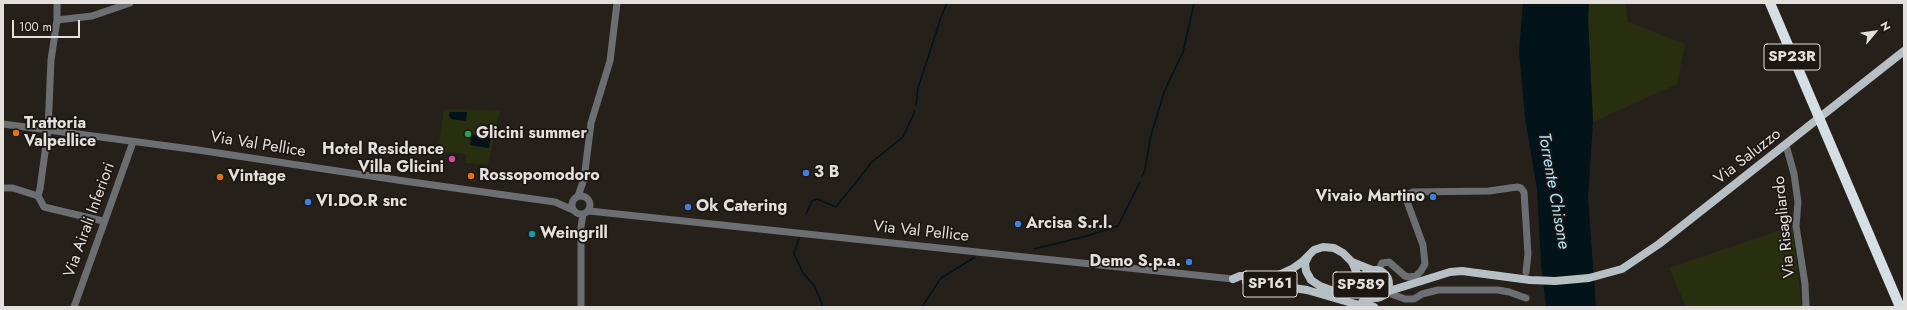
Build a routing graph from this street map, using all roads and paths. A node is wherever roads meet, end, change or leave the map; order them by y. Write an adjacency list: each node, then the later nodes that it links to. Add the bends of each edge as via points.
1 (57, 3): 6 (street)
2 (130, 3): 6 (street, via 92,16)
3 (617, 3): 13 (street, via 610,61 591,124)
4 (1770, 3): 8 (highway, SP23R)
5 (1775, 3): 8 (highway, SP23R)
6 (57, 20): 10 (street, via 52,48)
7 (1904, 51): 12 (main road, Via Saluzzo)
8 (1817, 109): 20 (highway, SP23R)
9 (3, 124): 10 (street, Via Val Pellice / SP161)
10 (48, 130): 11 (street, Via Val Pellice / SP161); 15 (street)
11 (132, 142): 17 (street, Via Val Pellice / SP161); 21 (street, Via Airali Inferiori)
12 (1786, 145): 30 (main road, Via Saluzzo, via 1638,260 1622,269 1576,280 1530,280 1462,271); 39 (street, Via Risagliardo, via 1798,202 1796,226)
13 (584, 179): 16 (street); 18 (street)
14 (3, 188): 15 (street, via 14,188)
15 (38, 196): 21 (street, via 44,207)
16 (576, 197): 17 (street, SP161); 18 (street, SP161); 19 (street, via 572,204)
17 (556, 202): 19 (street, SP161)
18 (588, 206): 19 (street, SP161); 22 (street); 28 (street, Via Val Pellice / SP161, via 605,212)
19 (574, 211): 22 (street)
20 (1863, 215): 36 (highway, SP23R); 40 (highway, SP23R)
21 (103, 221): 37 (street, Via Airali Inferiori)
22 (581, 227): 38 (street)
23 (1309, 254): 24 (main road, SP589, via 1322,247 1334,248); 28 (main road, via 1292,270); 34 (main road, SP589, via 1305,263 1310,280)
24 (1352, 262): 25 (main road, SP589); 29 (main road, SP589)
25 (1375, 270): 26 (street, via 1382,263 1389,262 1409,277 1416,276 1425,264 1423,245 1405,196 1413,192 1489,191 1517,187 1524,192 1525,200 1528,254); 27 (main road, SP589); 29 (main road, SP589, via 1365,274)
26 (1526, 272)
27 (1387, 278): 30 (main road); 32 (main road, SP589)
28 (1233, 279): 34 (main road, SP161, via 1307,290)
29 (1361, 282): 31 (main road, SP589)
30 (1405, 285): 32 (main road, Via Saluzzo)
31 (1362, 291): 35 (main road, SP589); 35 (main road, SP589, via 1370,297)
32 (1386, 292): 33 (street, via 1405,299 1414,299 1438,290 1498,290); 35 (main road, SP589)
33 (1526, 298)
34 (1352, 303): 35 (main road, SP161)
35 (1368, 305)
36 (1904, 305)
37 (74, 307)
38 (581, 307)
39 (1806, 307)
40 (1900, 307)

